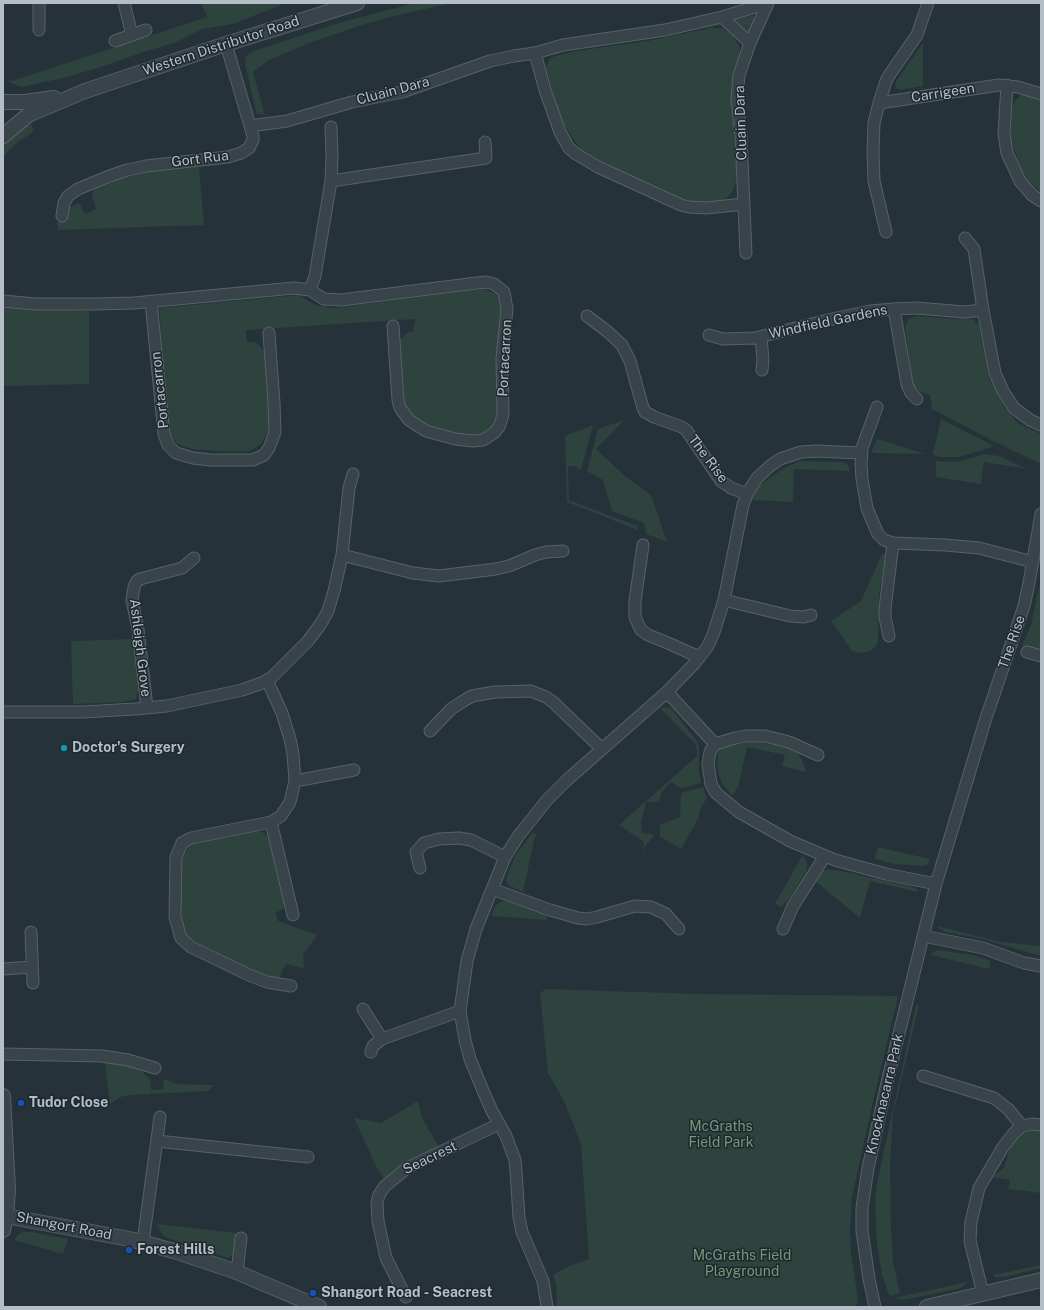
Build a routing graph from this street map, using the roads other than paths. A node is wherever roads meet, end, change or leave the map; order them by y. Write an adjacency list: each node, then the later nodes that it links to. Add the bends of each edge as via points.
1 (39, 3): 6 (street)
2 (124, 3): 8 (street)
3 (357, 3): 11 (street, Western Distributor Road)
4 (928, 3): 17 (street, via 917,35 890,74)
5 (722, 17): 10 (street); 10 (street, Cluain Dara, via 768,3); 12 (street, Cluain Dara, via 665,30 563,45)
6 (38, 30)
7 (146, 30): 8 (street)
8 (132, 35): 9 (street)
9 (115, 41)
10 (750, 43): 24 (street, Cluain Dara, via 739,75 737,99)
11 (226, 44): 14 (street, Western Distributor Road); 18 (street, Gort Rua)
12 (535, 53): 18 (street, Cluain Dara, via 490,62 402,92 352,102 288,121); 24 (street, via 560,132 569,148 576,154 598,167 681,205 706,208)
13 (1008, 86): 15 (street, Carrigeen); 17 (street, Carrigeen, via 991,85); 23 (street, via 1004,134 1007,153 1020,181)
14 (84, 91): 16 (street, Western Distributor Road, via 42,101); 20 (street, Western Distributor Road, via 28,115)
15 (1041, 94)
16 (3, 102)
17 (879, 103): 26 (street, via 873,137 874,181)
18 (250, 126): 25 (street, Gort Rua, via 252,144 241,153 214,160 146,166 106,177 68,196)
19 (330, 127): 22 (street)
20 (3, 136)
21 (486, 142): 22 (street, via 486,158)
22 (331, 181): 29 (street, via 315,276)
23 (1041, 201)
24 (744, 204): 28 (street, Cluain Dara)
25 (62, 216)
26 (886, 232)
27 (965, 238): 33 (street, via 974,248)
28 (746, 253)
29 (310, 290): 31 (street, Portacarron, via 294,288); 35 (street, Portacarron, via 324,299 341,300 477,282 494,284 501,289 508,309 502,358 503,409 499,427 494,433 482,440 455,439 426,431 409,420 400,408)
30 (3, 301): 31 (street, Portacarron, via 83,304)
31 (151, 302): 36 (street, Portacarron, via 164,434 168,445 176,453 193,458 253,460 264,455 269,448 275,432)
32 (894, 308): 33 (street, Windfield Gardens, via 964,312); 38 (street, Windfield Gardens); 40 (street, Windfield Gardens, via 907,384 911,394)
33 (983, 310): 42 (street, via 995,372 1003,391 1014,408)
34 (587, 316): 45 (street, The Rise, via 622,345 630,361 646,412 682,427 721,481)
35 (393, 326)
36 (269, 333)
37 (709, 334): 38 (street, Windfield Gardens, via 738,339)
38 (761, 336): 39 (street, Windfield Gardens, via 764,360)
39 (762, 370)
40 (917, 399)
41 (877, 407): 43 (street)
42 (1041, 425)
43 (861, 453): 45 (street, via 816,451 788,456 761,473); 47 (street, via 862,479 870,514 878,534 884,540)
44 (353, 474): 50 (street, Ashleigh Grove, via 349,488)
45 (747, 494): 53 (street)
46 (1041, 514): 52 (street, The Rise)
47 (893, 543): 52 (street, via 966,546); 55 (street, via 886,609)
48 (643, 545): 58 (street, via 635,601 635,617 639,626 644,633)
49 (563, 551): 50 (street, via 535,554 496,570 439,576 413,573)
50 (342, 555): 59 (street, Ashleigh Grove, via 332,600 320,625 302,648)
51 (194, 558): 61 (street, Ashleigh Grove, via 182,568 140,579 134,587 132,600)
52 (1033, 562): 63 (street, The Rise, via 1019,623)
53 (724, 600): 54 (street, via 790,616); 58 (street, via 708,646)
54 (811, 615)
55 (889, 636)
56 (1027, 652): 57 (street)
57 (1041, 656)
58 (699, 658): 60 (street)
59 (267, 680): 61 (street, Ashleigh Grove, via 218,696); 69 (street, via 280,707 290,739)
60 (667, 692): 65 (street); 66 (street)
61 (147, 708): 62 (street, Ashleigh Grove, via 83,712)
62 (3, 712)
63 (984, 720): 74 (street, Knocknacarra Park)
64 (430, 731): 66 (street, via 451,710 472,696 495,692 531,692 554,702)
65 (715, 744): 67 (street, via 744,736 765,736 789,742); 71 (street, via 710,752 708,764 711,784 716,794 754,822)
66 (602, 749): 72 (street, via 547,800)
67 (818, 756)
68 (354, 770): 69 (street)
69 (295, 781): 70 (street, via 288,807 281,816)
70 (271, 822): 76 (street); 85 (street, via 191,838 182,843 176,857 176,917 180,938 191,947 266,982)
71 (825, 856): 74 (street, via 886,874); 78 (street, via 793,906)
72 (505, 857): 73 (street, via 470,840 439,839 424,843 416,852); 75 (street)
73 (420, 868)
74 (936, 884): 80 (street, Knocknacarra Park)
75 (492, 889): 77 (street, via 578,918 597,917 635,906 651,907 666,914); 87 (street, via 467,961)
76 (293, 915)
77 (679, 929)
78 (783, 929)
79 (31, 932): 82 (street)
80 (923, 936): 81 (street, via 983,948 1024,963); 110 (street, Knocknacarra Park, via 872,1145 864,1190 863,1243)
81 (1041, 966)
82 (32, 967): 83 (street); 84 (street)
83 (3, 969)
84 (33, 983)
85 (291, 986)
86 (363, 1010): 88 (street)
87 (460, 1011): 88 (street); 95 (street, via 470,1059)
88 (382, 1039): 89 (street, via 373,1046)
89 (371, 1052)
90 (3, 1054): 91 (street, via 102,1056)
91 (155, 1068)
92 (923, 1076): 97 (street, via 994,1098 1008,1109)
93 (3, 1096): 100 (street, via 8,1172)
94 (160, 1117): 98 (street)
95 (499, 1124): 107 (street, Seacrest, via 407,1168 384,1187 379,1195 376,1209 385,1251); 109 (street, via 514,1160 522,1232 543,1281)
96 (1041, 1125): 97 (street)
97 (1022, 1126): 106 (street, via 1002,1147 979,1188 974,1208 970,1241)
98 (157, 1141): 99 (street); 103 (street)
99 (308, 1157)
100 (6, 1216): 101 (street); 103 (street, Shangort Road)
101 (3, 1230)
102 (241, 1238): 104 (street)
103 (143, 1242): 104 (street, Shangort Road)
104 (237, 1272): 108 (street, Shangort Road)
105 (1041, 1280): 106 (street)
106 (983, 1294): 111 (street)
107 (406, 1297)
108 (319, 1307)
109 (547, 1307)
110 (876, 1307)
111 (927, 1307)

